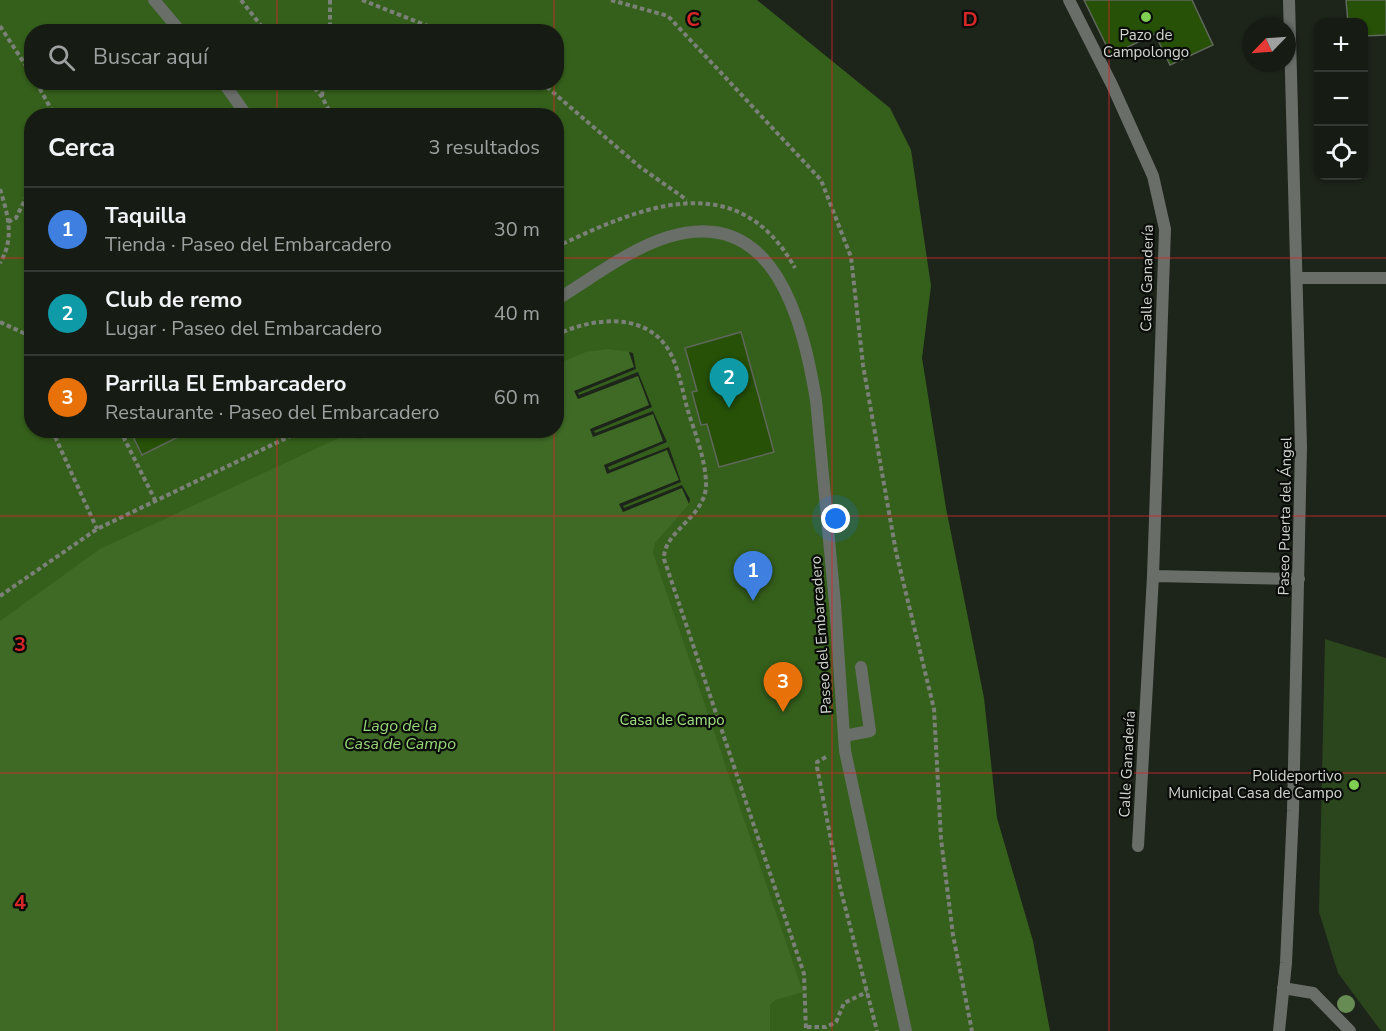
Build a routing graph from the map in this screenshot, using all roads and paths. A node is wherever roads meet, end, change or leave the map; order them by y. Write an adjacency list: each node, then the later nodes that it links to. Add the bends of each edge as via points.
1 (154, 0): 8 (street)
2 (241, 0): 9 (path)
3 (330, 0): 10 (path)
4 (363, 0): 11 (path)
5 (611, 0): 53 (path, via 668,16 821,180 851,257 864,365 896,552 934,709 942,850 953,935)
6 (1069, 0): 41 (street, Calle Ganadería, via 1153,176 1165,229)
7 (1289, 0): 30 (street, Paseo Puerta del Ángel)
8 (174, 24)
9 (260, 24)
10 (330, 24)
11 (423, 24)
12 (0, 26): 13 (path)
13 (24, 63)
14 (40, 90): 20 (path)
15 (229, 90): 21 (street)
16 (316, 90): 19 (path)
17 (323, 90): 19 (path)
18 (549, 90): 24 (path, via 640,167)
19 (322, 97): 22 (path)
20 (51, 108)
21 (241, 108)
22 (328, 108)
23 (0, 189): 26 (path)
24 (688, 201): 27 (path, via 644,209); 29 (path, via 751,218 783,248)
25 (24, 202): 26 (path, via 16,218)
26 (8, 222): 28 (path, via 9,245)
27 (564, 244)
28 (0, 263)
29 (798, 274)
30 (1297, 278): 31 (street); 42 (street, Paseo Puerta del Ángel)
31 (1386, 278)
32 (564, 295): 45 (street, Paseo del Embarcadero, via 666,237 688,232 716,232 741,241 771,265 800,326 816,400)
33 (0, 322): 35 (path)
34 (564, 331): 50 (path, via 588,322 635,324 657,336 667,347 675,367 706,482 700,507 668,543 664,560 804,974)
35 (24, 333)
36 (56, 438): 40 (path)
37 (124, 438): 39 (path)
38 (286, 438): 39 (path)
39 (155, 500): 40 (path)
40 (97, 529): 43 (path)
41 (1153, 576): 42 (street); 47 (street, Calle Ganadería)
42 (1299, 579): 48 (street, Paseo Puerta del Ángel)
43 (0, 596)
44 (861, 667): 45 (street, via 870,731)
45 (844, 736): 52 (street, Paseo del Embarcadero, via 848,771)
46 (826, 758): 49 (path, via 817,767 840,887)
47 (1138, 846)
48 (1283, 988): 54 (street, Paseo Puerta del Ángel); 55 (street, via 1312,993)
49 (867, 992): 50 (path, via 844,1003 836,1022); 51 (path)
50 (807, 1030)
51 (877, 1031)
52 (906, 1031)
53 (972, 1031)
54 (1279, 1031)
55 (1350, 1031)

